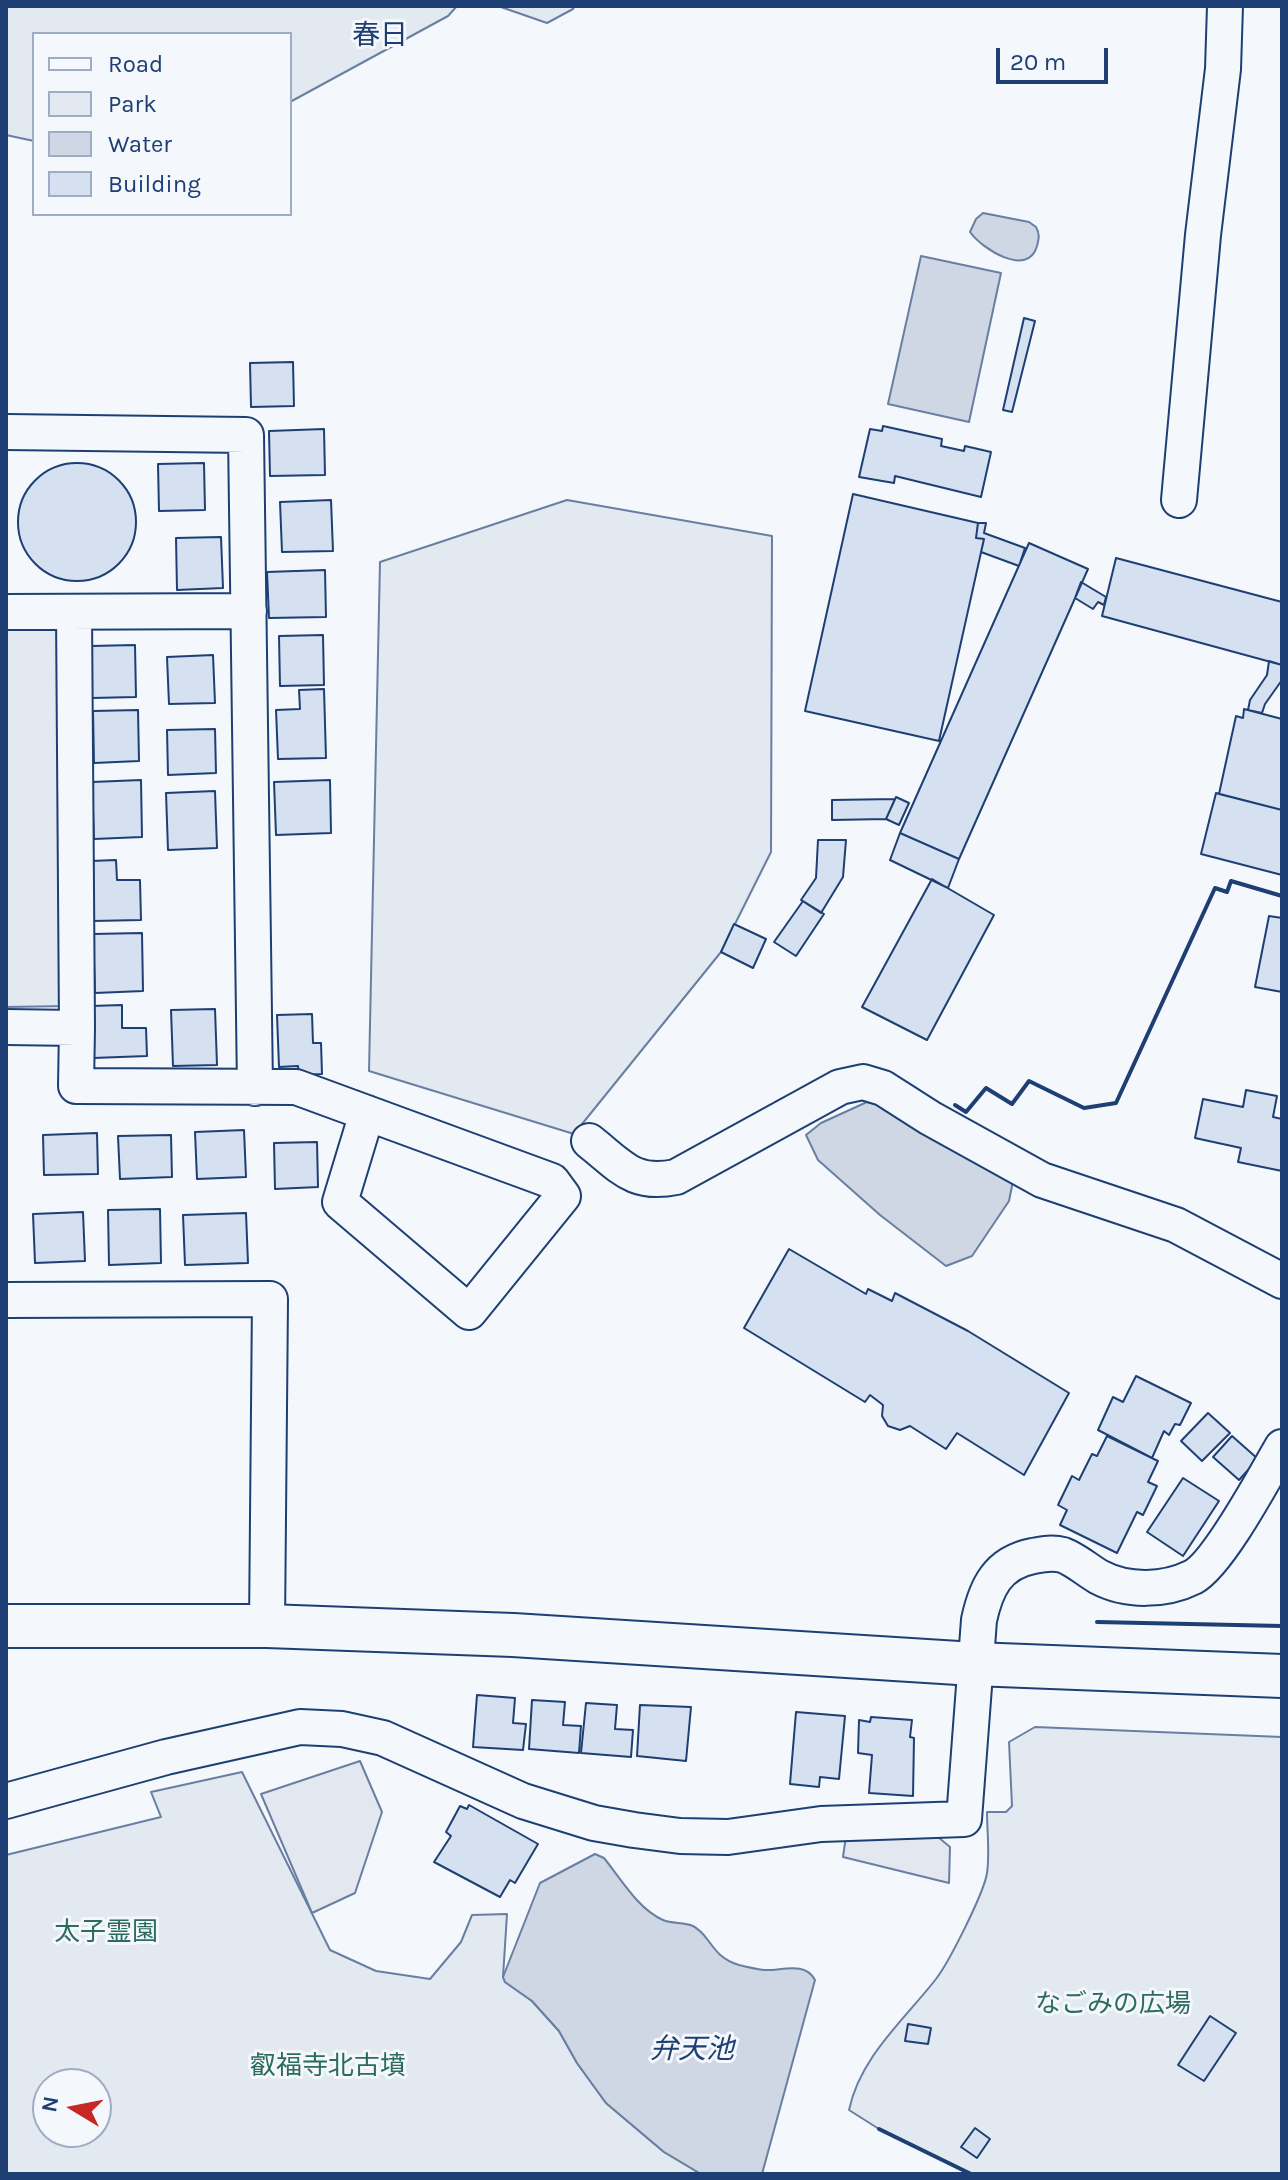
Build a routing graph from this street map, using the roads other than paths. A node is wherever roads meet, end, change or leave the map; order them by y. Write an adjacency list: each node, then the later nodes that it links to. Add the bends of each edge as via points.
1 (1225, 6): 3 (street)
2 (6, 432): 4 (street, via 246,435)
3 (1179, 500)
4 (249, 611): 6 (street); 9 (street)
5 (6, 612): 6 (street)
6 (74, 612): 8 (street)
7 (6, 1027): 8 (street)
8 (77, 1028): 9 (street, via 76,1086)
9 (255, 1088): 10 (street, via 296,1087)
10 (367, 1113): 10 (street, via 552,1181 563,1196 469,1312 340,1202)
11 (589, 1141): 12 (street, via 632,1175 654,1181 676,1177 840,1087 863,1082 883,1088 1042,1180 1176,1225)
12 (1282, 1281)
13 (6, 1300): 16 (street, via 270,1299)
14 (1282, 1447): 17 (street, via 1221,1548 1196,1576 1169,1587 1119,1585 1049,1553 1020,1558 998,1571 984,1594)
15 (6, 1626): 16 (street)
16 (267, 1626): 17 (street, via 513,1635)
17 (974, 1664): 18 (street); 19 (street, via 964,1819 821,1824 728,1837 634,1830 523,1801 383,1738 300,1727)
18 (1282, 1676)
19 (6, 1801)

